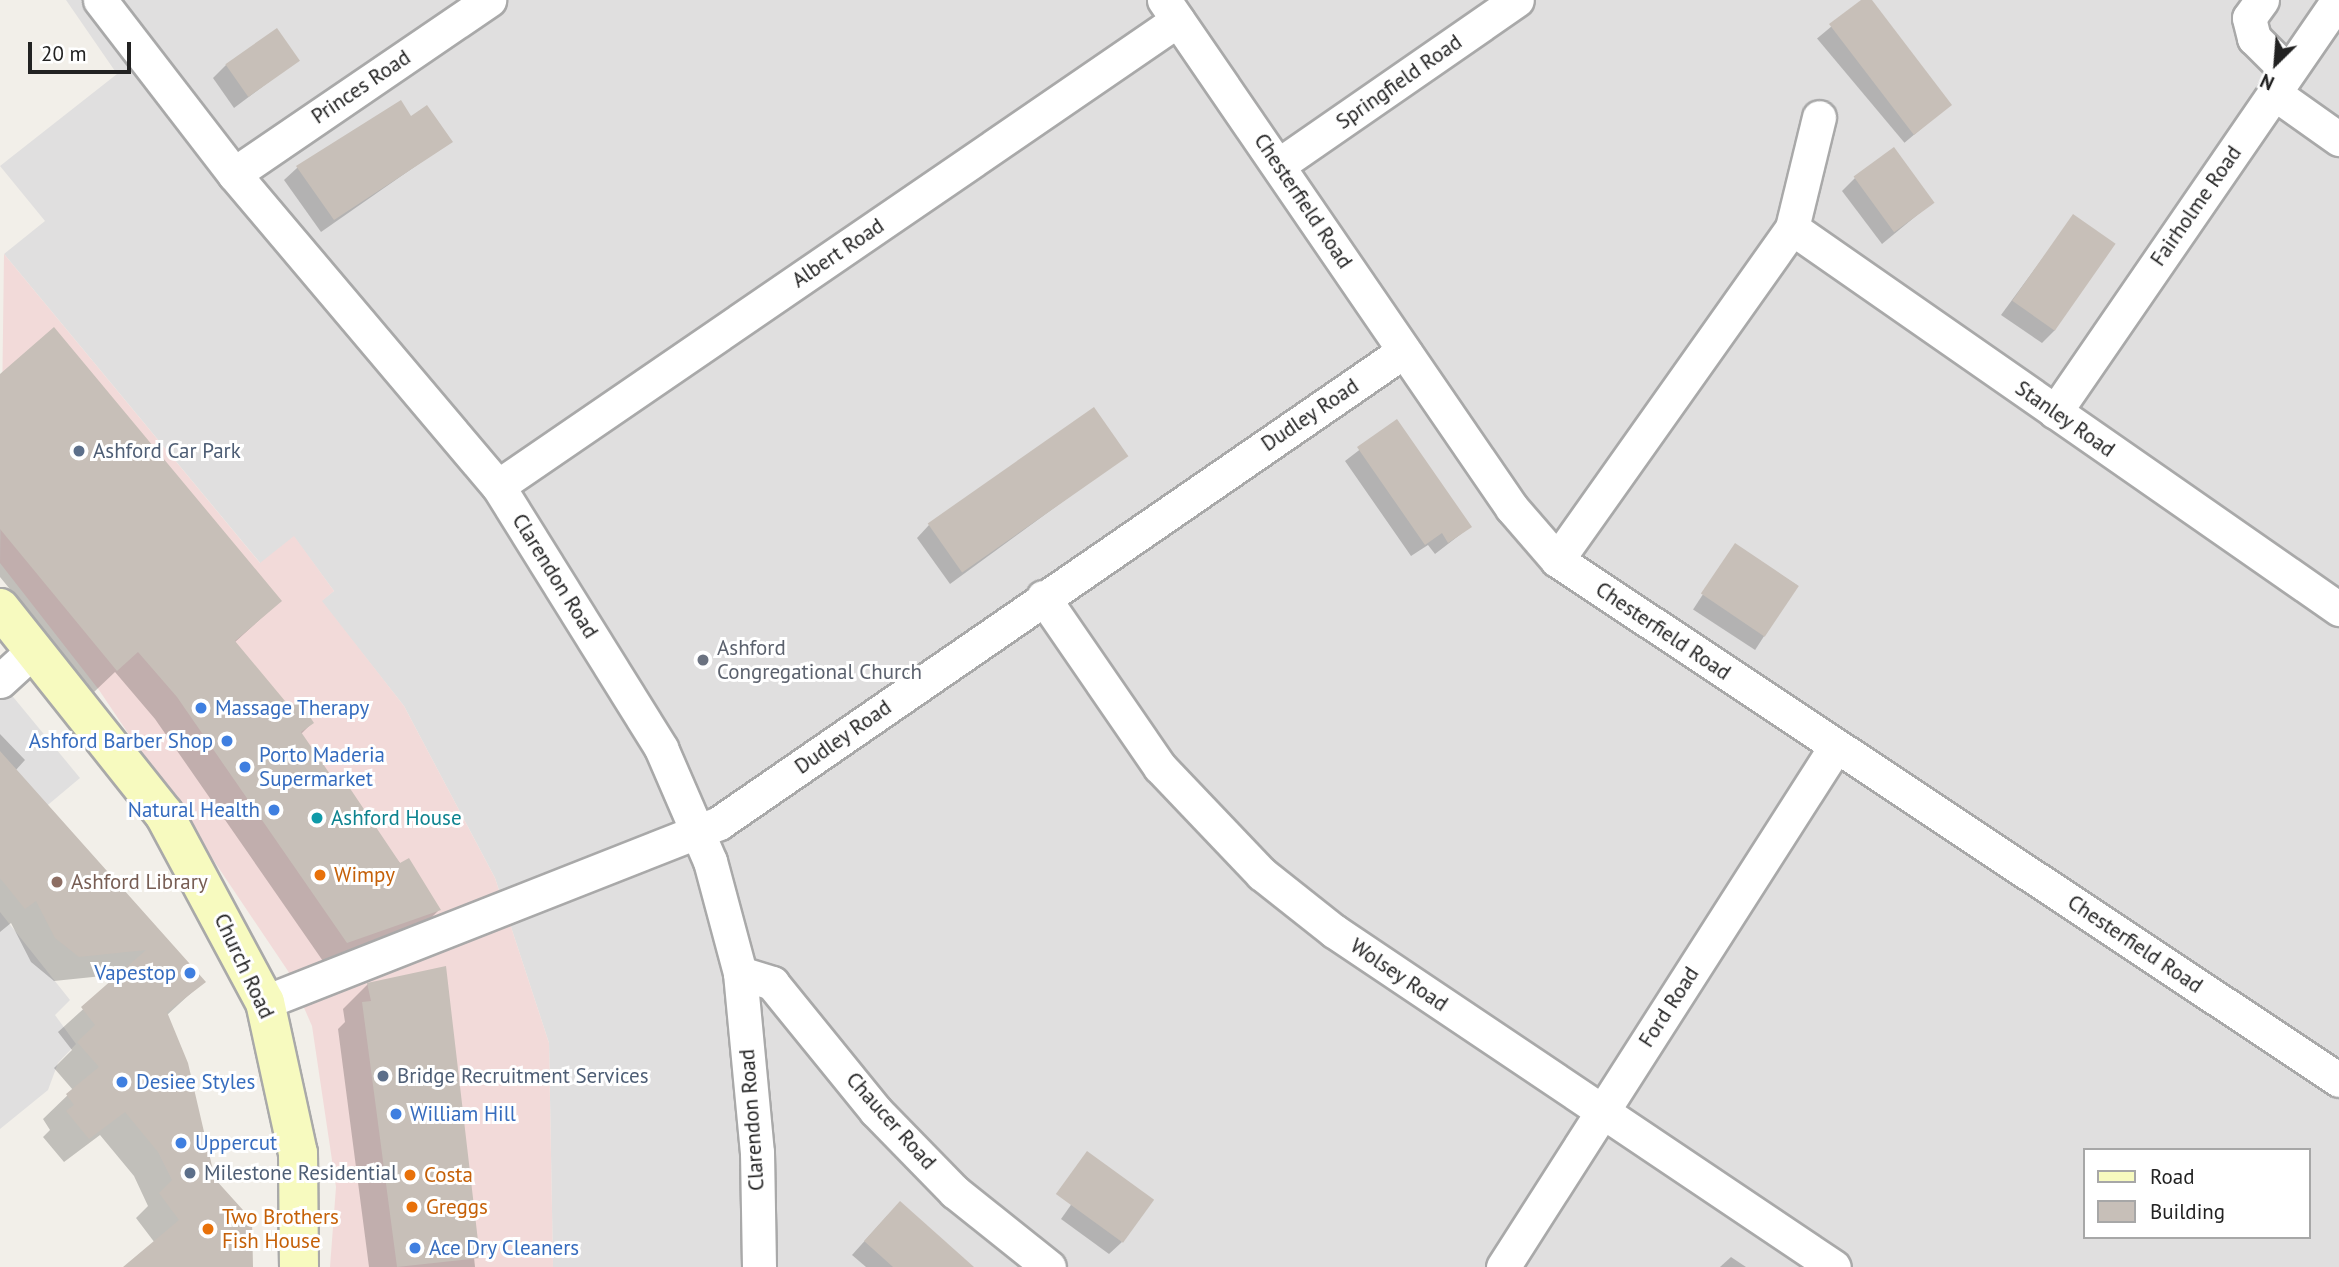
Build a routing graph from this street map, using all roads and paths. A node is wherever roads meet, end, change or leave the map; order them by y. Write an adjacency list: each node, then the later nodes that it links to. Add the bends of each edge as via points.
1 (100, 0): 11 (street, Clarendon Road)
2 (489, 0): 11 (street, Princes Road)
3 (1517, 0): 10 (street, Springfield Road)
4 (2262, 0): 7 (street, via 2249,18 2254,38)
5 (2338, 0): 7 (street, Fairholme Road)
6 (1171, 10): 10 (street, Chesterfield Road); 15 (street, Albert Road)
7 (2281, 82): 9 (street); 14 (street, Fairholme Road)
8 (1819, 117): 12 (street)
9 (2339, 139)
10 (1280, 164): 13 (street, Chesterfield Road)
11 (234, 174): 15 (street, Clarendon Road)
12 (1792, 228): 14 (street, Stanley Road); 16 (street)
13 (1404, 351): 16 (street, Chesterfield Road, via 1512,508); 17 (street, Dudley Road)
14 (2055, 412): 19 (street, Stanley Road)
15 (498, 486): 23 (street, Clarendon Road, via 661,748)
16 (1558, 560): 22 (street, Chesterfield Road)
17 (1043, 597): 23 (street, Dudley Road); 27 (street, Wolsey Road, via 1160,766 1262,874)
18 (0, 608): 20 (main road, Church Road)
19 (2339, 609)
20 (35, 649): 21 (street); 25 (main road, Church Road, via 164,814)
21 (0, 681)
22 (1836, 746): 26 (street, Chesterfield Road); 27 (street, Ford Road)
23 (698, 832): 24 (street, Clarendon Road); 25 (street, Dudley Road)
24 (740, 974): 29 (street, Clarendon Road, via 757,1152); 30 (street, Chaucer Road, via 772,983 884,1120 955,1192)
25 (265, 1002): 28 (main road, Church Road, via 298,1153)
26 (2339, 1080)
27 (1601, 1113): 31 (street, Ford Road); 32 (street, Wolsey Road)
28 (299, 1267)
29 (759, 1267)
30 (1049, 1267)
31 (1503, 1267)
32 (1834, 1267)

